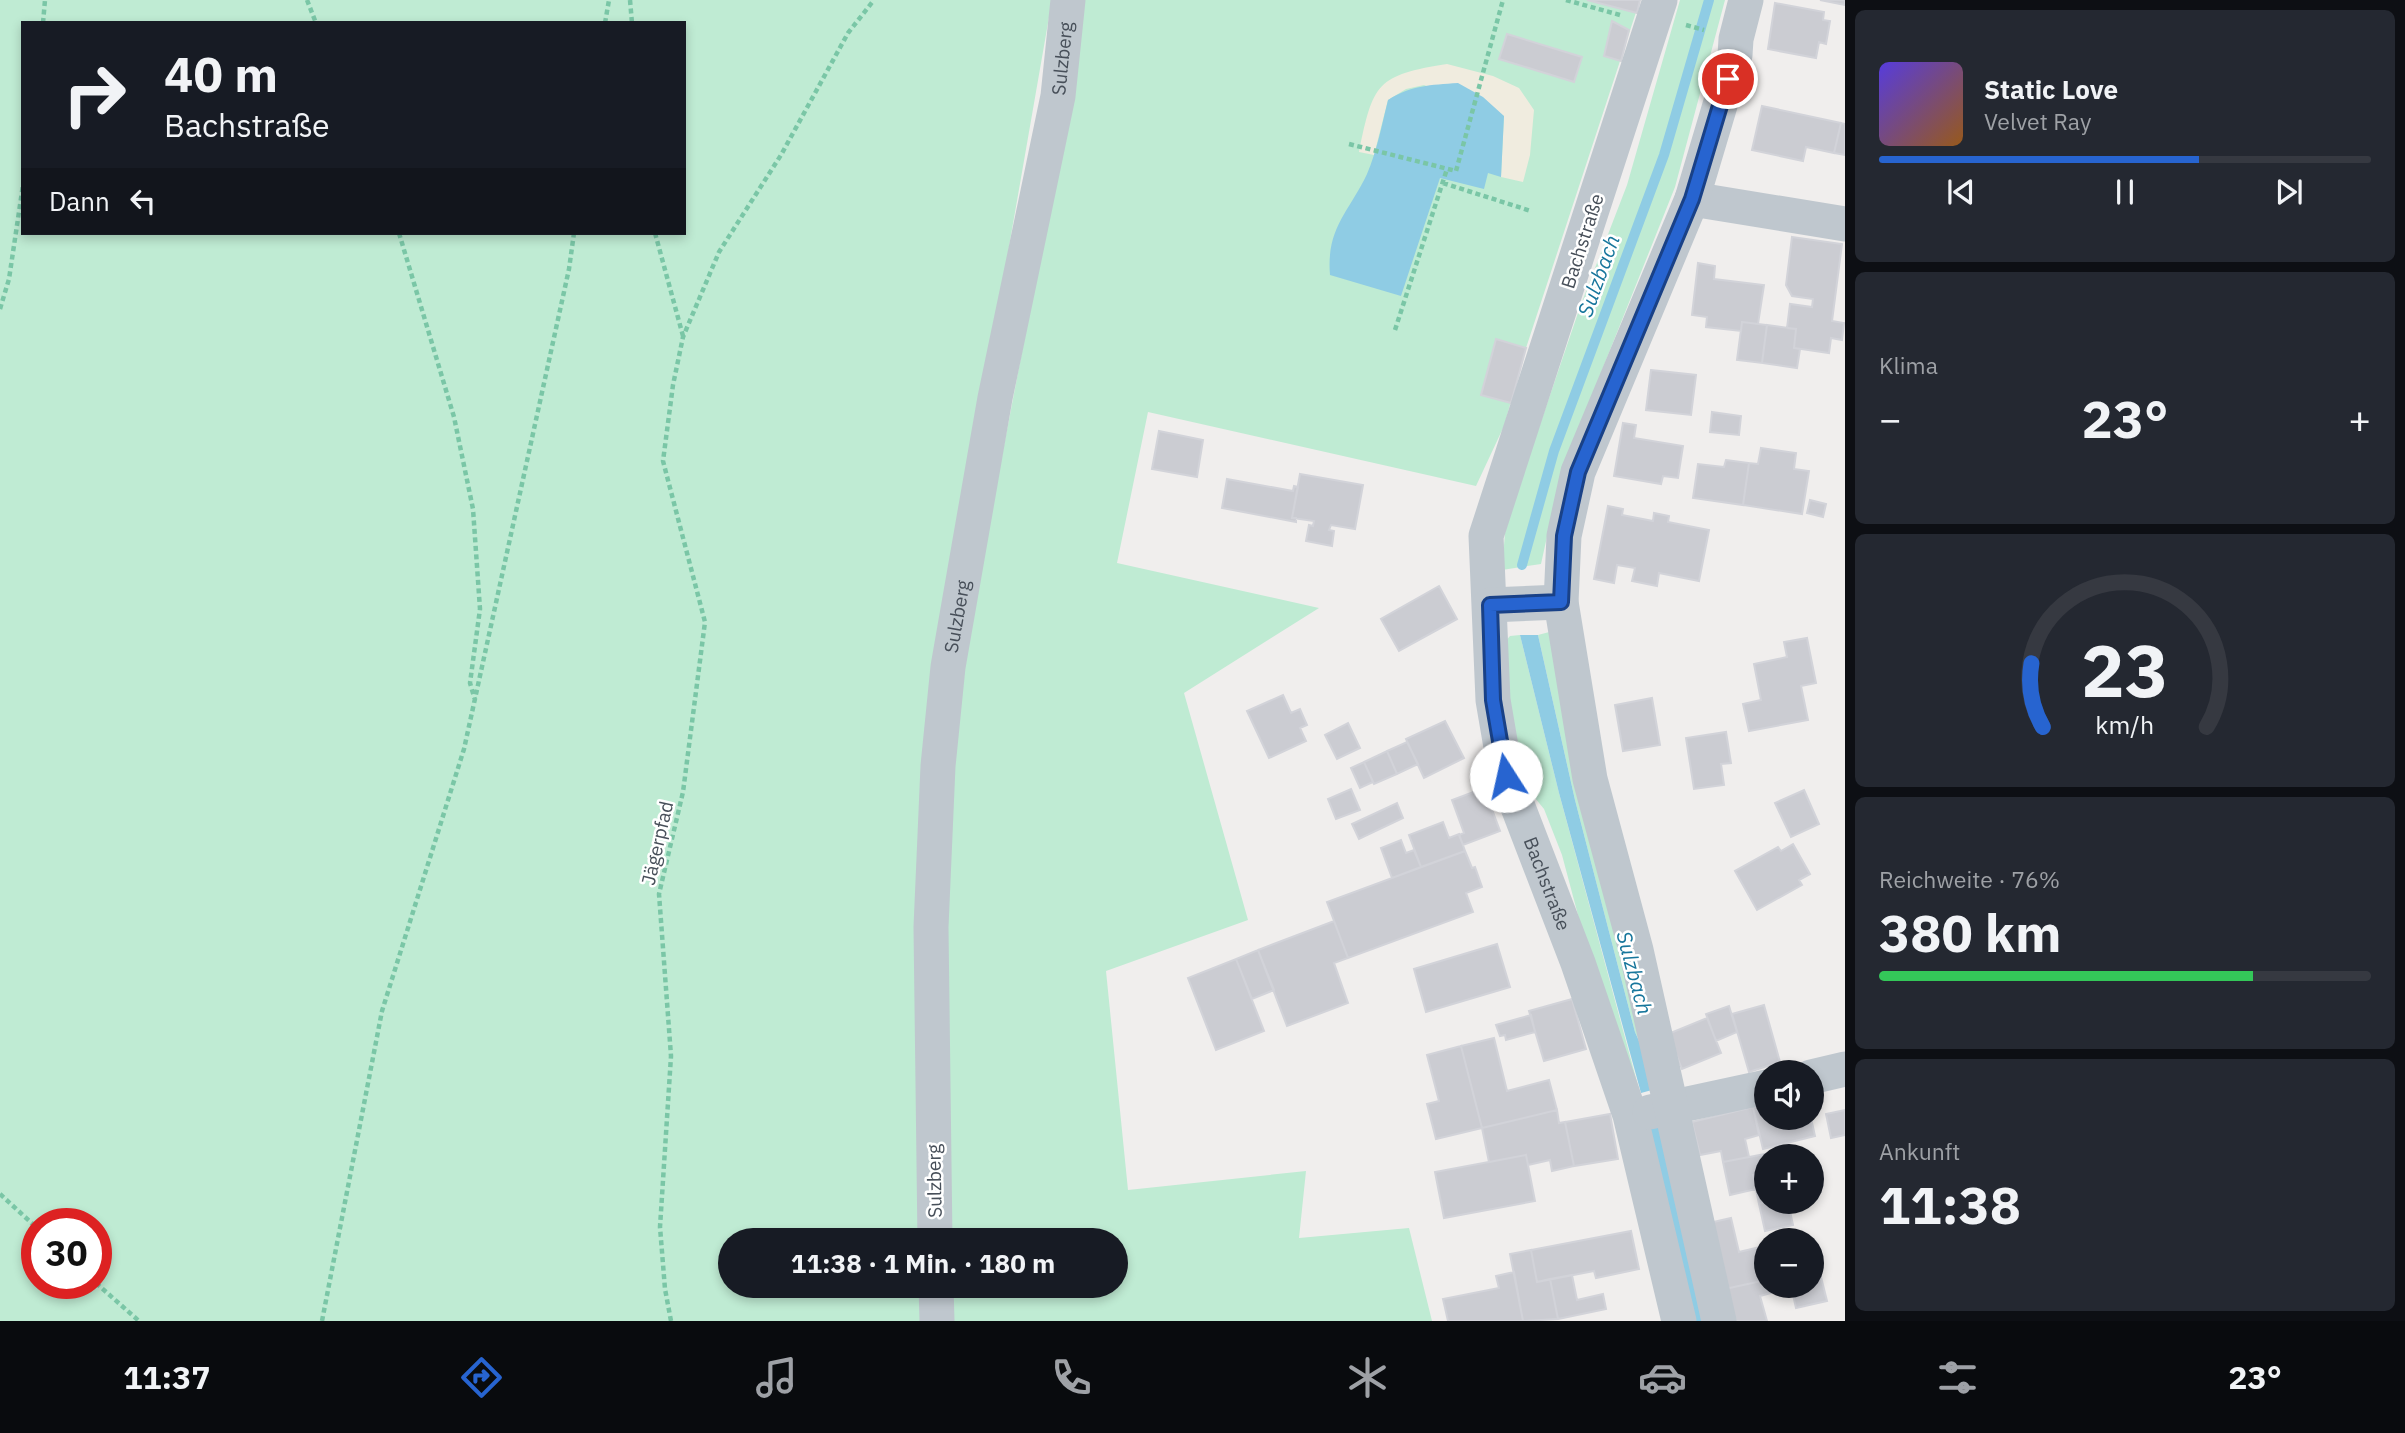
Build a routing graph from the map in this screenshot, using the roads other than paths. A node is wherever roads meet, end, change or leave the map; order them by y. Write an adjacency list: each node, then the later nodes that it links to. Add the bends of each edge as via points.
1 (1068, 0): 13 (street, Sulzberg, via 1058,96 995,398 948,667 938,766 931,927)
2 (1746, 0): 4 (street, via 1735,55)
3 (1658, 14): 7 (street, Bachstraße, via 1486,536)
4 (1692, 199): 5 (street); 6 (street, via 1578,472 1564,536)
5 (1845, 224)
6 (1561, 602): 7 (street); 11 (street, via 1590,779 1636,950)
7 (1490, 605): 12 (street, Bachstraße, via 1493,700 1506,776)
8 (1845, 1069): 9 (street)
9 (1824, 1074)
10 (1754, 1090): 11 (street)
11 (1671, 1108): 12 (street); 17 (street)
12 (1630, 1115): 16 (street, Bachstraße)
13 (935, 1228)
14 (936, 1298): 15 (street)
15 (937, 1321)
16 (1679, 1321)
17 (1719, 1321)

